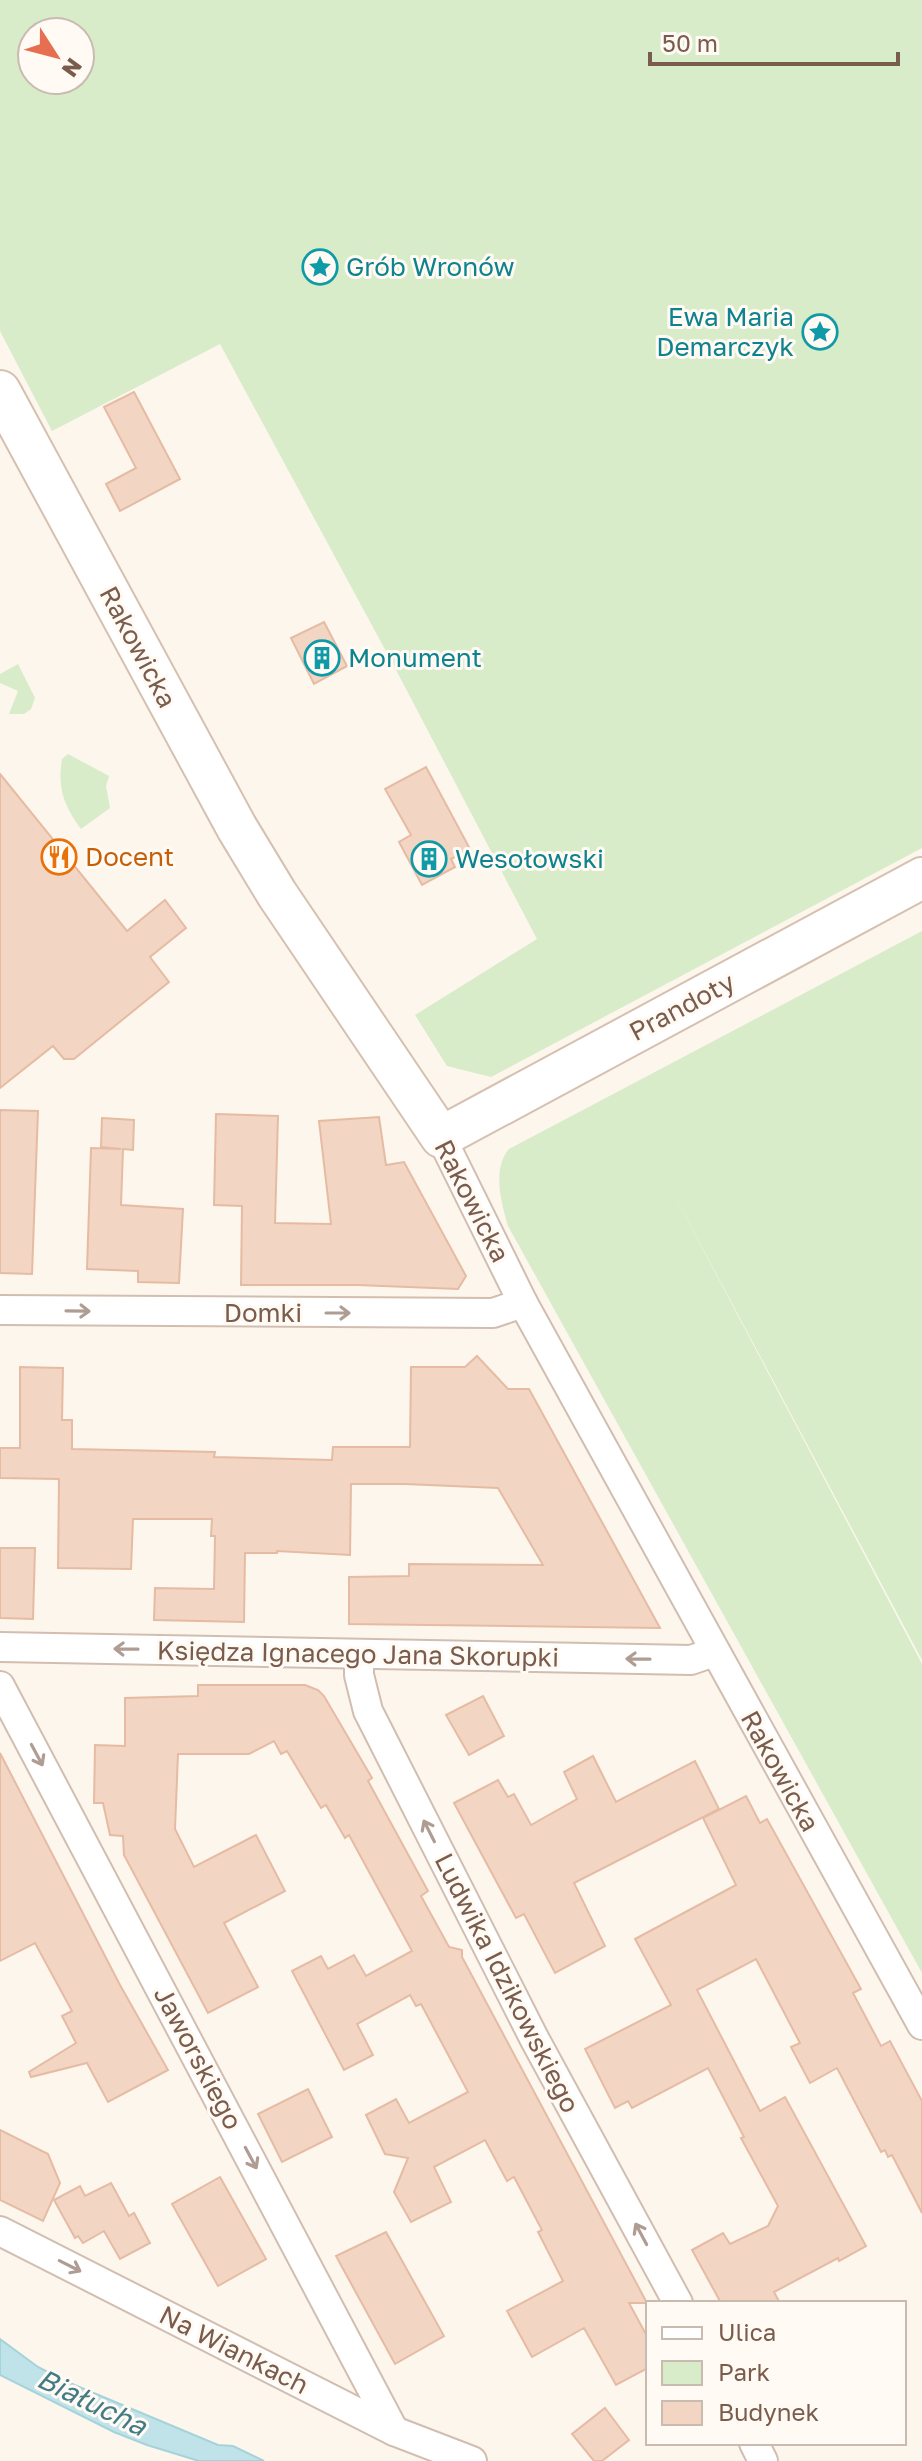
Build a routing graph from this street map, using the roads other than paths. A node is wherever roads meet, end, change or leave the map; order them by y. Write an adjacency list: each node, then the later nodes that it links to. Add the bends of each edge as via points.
1 (0, 391): 2 (street, Rakowicka)
2 (13, 450): 4 (street, Rakowicka, via 277,894)
3 (922, 878): 4 (street, Prandoty)
4 (441, 1137): 5 (street, Rakowicka)
5 (523, 1303): 6 (street, Domki, one-way to 5, via 493,1313); 8 (street, Rakowicka)
6 (0, 1310)
7 (0, 1647): 9 (street, Księdza Ignacego Jana Skorupki, one-way to 7)
8 (714, 1652): 9 (street, Księdza Ignacego Jana Skorupki, one-way to 9, via 691,1660); 11 (street, Rakowicka)
9 (359, 1654): 13 (street, Ludwika Idzikowskiego, one-way to 9, via 534,2038 368,1711)
10 (0, 1686): 14 (street, Jaworskiego, one-way to 14)
11 (922, 2025)
12 (0, 2231): 14 (street, Na Wiankach, one-way to 14)
13 (677, 2301)
14 (394, 2431): 15 (street, Na Wiankach)
15 (472, 2461)

